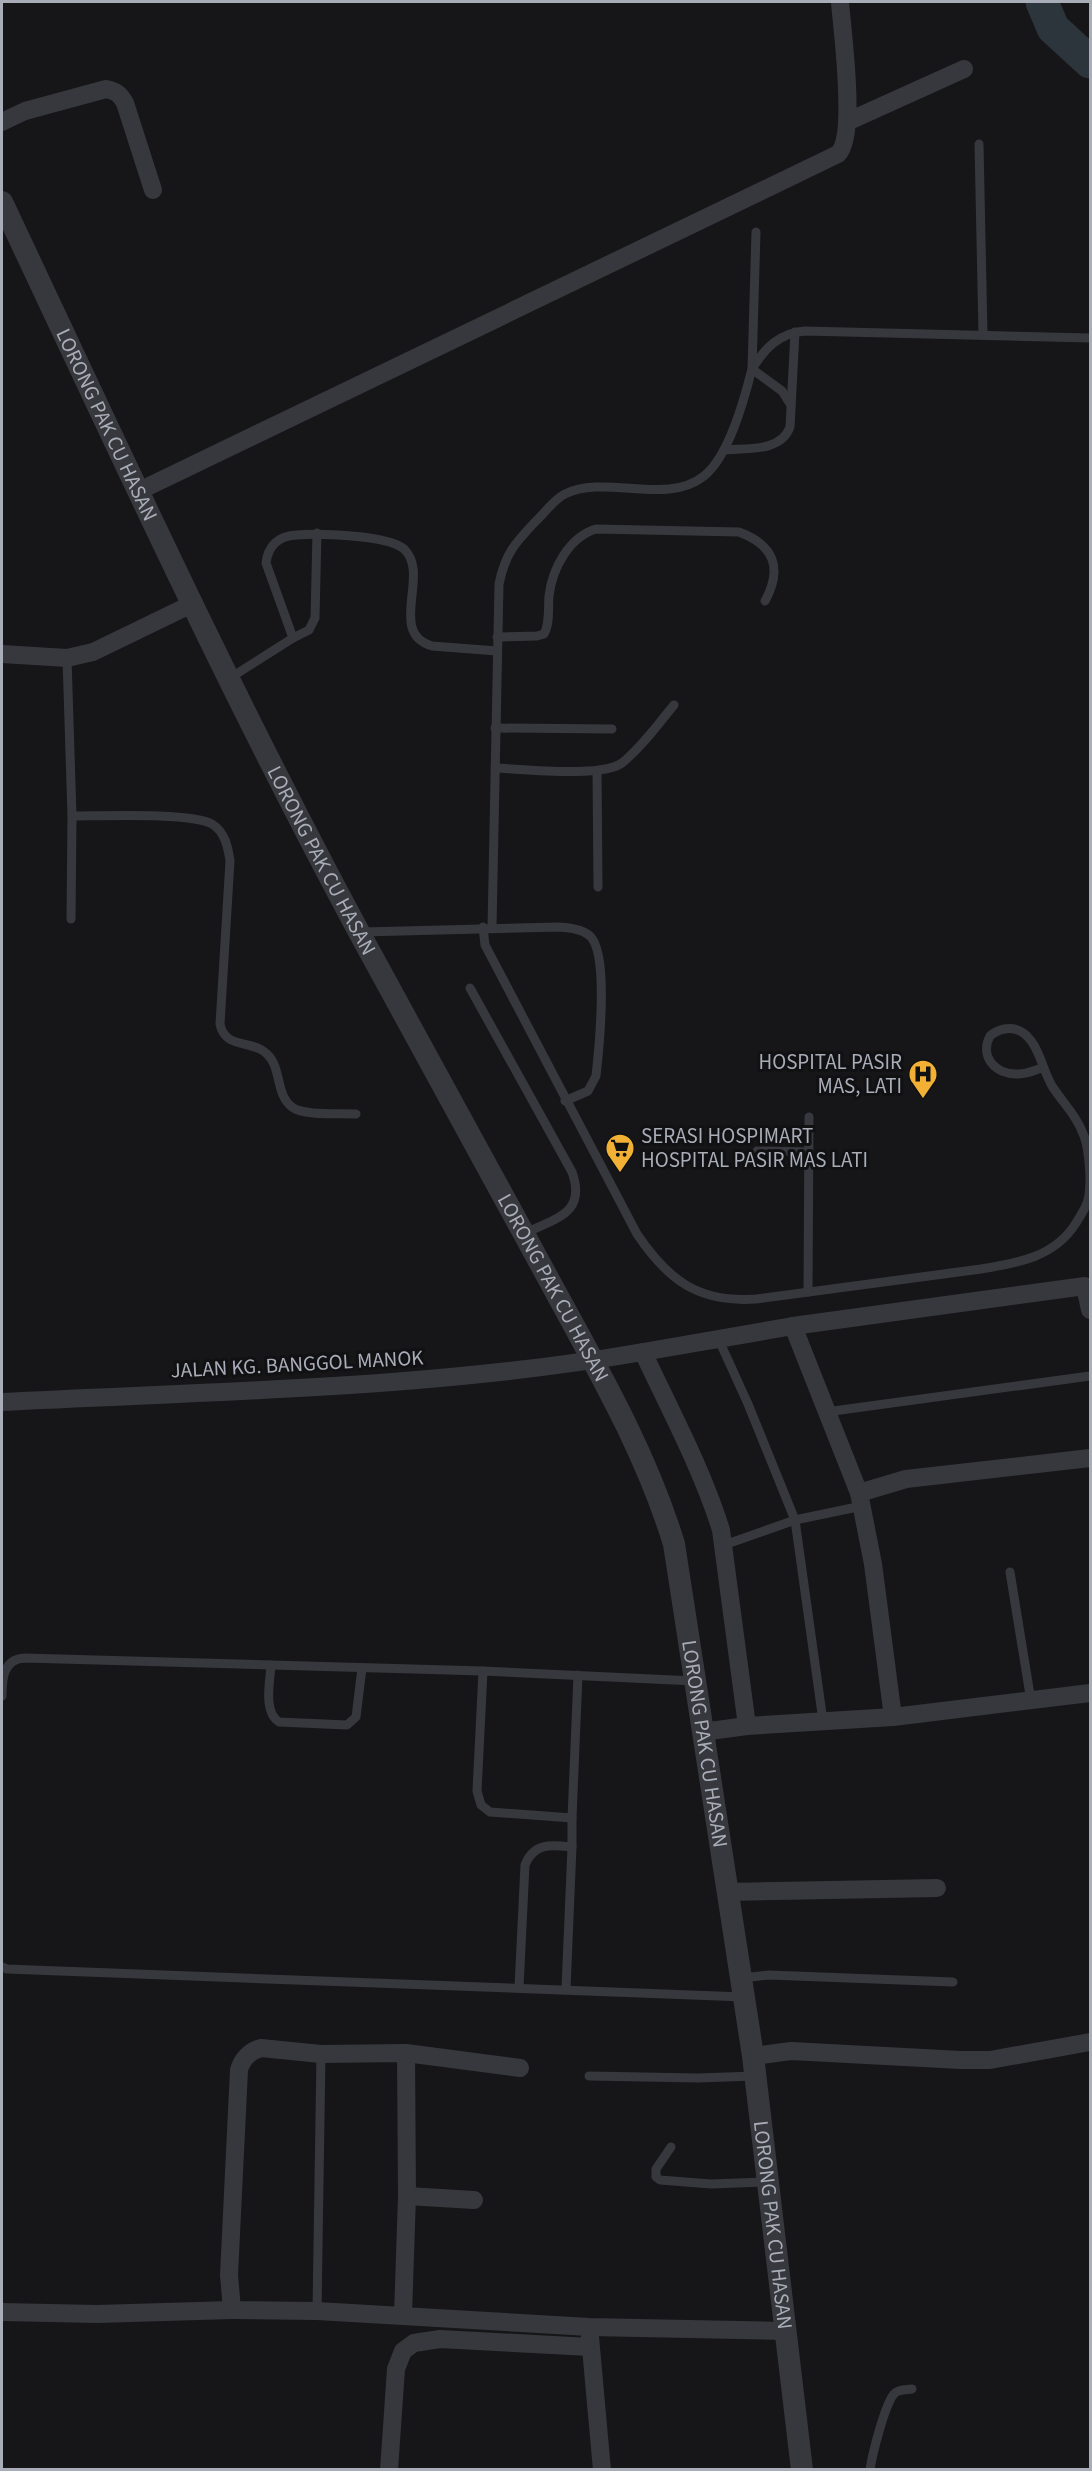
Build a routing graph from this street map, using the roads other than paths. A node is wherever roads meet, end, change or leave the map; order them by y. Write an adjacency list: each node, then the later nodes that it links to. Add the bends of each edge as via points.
1 (840, 2): 3 (street)
2 (964, 69): 3 (street)
3 (849, 121): 15 (street, via 844,148 834,156)
4 (2, 122): 6 (street, via 25,111 113,90 125,103)
5 (979, 144): 10 (lane)
6 (153, 190)
7 (2, 202): 15 (street, LORONG PAK CU HASAN)
8 (756, 232): 12 (lane)
9 (795, 332): 10 (lane); 12 (lane, via 770,344); 13 (lane)
10 (983, 335): 11 (lane)
11 (1090, 338)
12 (752, 369): 13 (lane, via 782,391); 14 (lane)
13 (791, 405): 14 (lane, via 790,427 781,442)
14 (724, 450): 19 (lane, via 704,476 681,486 592,488 565,494 555,501 513,545 506,558 499,584)
15 (139, 491): 18 (street, LORONG PAK CU HASAN)
16 (317, 533): 20 (lane, via 315,618 309,630); 20 (lane, via 286,536 267,554 266,563); 21 (lane, via 398,545 413,568 410,622 414,634 432,646)
17 (765, 601): 19 (lane, via 776,572 756,538 739,532 596,529 578,537 558,566 544,634)
18 (192, 604): 23 (street, via 93,652); 24 (street, LORONG PAK CU HASAN)
19 (497, 637): 21 (lane)
20 (293, 638): 24 (lane)
21 (497, 651): 26 (lane)
22 (2, 654): 23 (street)
23 (67, 658): 30 (lane)
24 (230, 678): 34 (street, LORONG PAK CU HASAN)
25 (674, 705): 29 (lane, via 621,763)
26 (495, 728): 27 (lane); 28 (lane)
27 (612, 729)
28 (495, 768): 29 (lane); 33 (lane)
29 (597, 771): 31 (lane)
30 (72, 816): 32 (lane); 38 (lane, via 190,818 219,829 230,861 220,1024 223,1034 232,1042 267,1053 292,1108)
31 (598, 887)
32 (71, 919)
33 (487, 928): 34 (lane); 37 (lane, via 485,945); 37 (lane, via 573,928 590,936 596,945 602,968 596,1076 588,1091)
34 (359, 932): 42 (street, LORONG PAK CU HASAN)
35 (470, 988): 42 (lane, via 577,1187 572,1208)
36 (1042, 1068): 36 (lane, via 1035,1048 1019,1030 1001,1030 990,1036 986,1056 992,1065 1017,1074); 44 (lane, via 1073,1113 1085,1137 1089,1160 1088,1207 1068,1237 1054,1248 1014,1263)
37 (565, 1101): 44 (lane, via 637,1234 674,1277 698,1293 733,1301)
38 (356, 1114)
39 (809, 1117): 41 (lane)
40 (757, 1151): 41 (lane)
41 (809, 1152): 44 (lane)
42 (525, 1234): 49 (street, LORONG PAK CU HASAN)
43 (1088, 1286): 45 (street); 46 (street, JALAN KG. BANGGOL MANOK)
44 (808, 1292)
45 (1090, 1310)
46 (793, 1326): 47 (street, JALAN KG. BANGGOL MANOK); 52 (street)
47 (718, 1338): 48 (street, JALAN KG. BANGGOL MANOK); 55 (lane)
48 (643, 1352): 49 (street, JALAN KG. BANGGOL MANOK); 56 (street, via 714,1509)
49 (593, 1361): 51 (street, JALAN KG. BANGGOL MANOK, via 436,1380); 62 (street, LORONG PAK CU HASAN, via 642,1454 660,1499 674,1544)
50 (1090, 1376): 52 (lane)
51 (2, 1402)
52 (826, 1412): 54 (street)
53 (1090, 1458): 54 (street, via 906,1479)
54 (861, 1499): 55 (lane); 66 (street)
55 (795, 1520): 56 (lane); 67 (lane)
56 (724, 1545): 68 (street)
57 (1010, 1572): 65 (lane)
58 (271, 1665): 59 (lane); 59 (lane, via 269,1711 273,1718 279,1722 347,1725 356,1717); 64 (lane, via 19,1658 4,1671)
59 (362, 1668): 60 (lane)
60 (483, 1671): 61 (lane); 70 (lane, via 477,1791 481,1805 490,1812)
61 (578, 1675): 62 (lane); 70 (lane)
62 (695, 1681): 69 (street, LORONG PAK CU HASAN)
63 (1090, 1693): 65 (street)
64 (2, 1696)
65 (1031, 1701): 66 (street)
66 (893, 1717): 67 (street)
67 (823, 1721): 68 (street)
68 (747, 1726): 69 (street)
69 (702, 1732): 73 (street, LORONG PAK CU HASAN)
70 (572, 1818): 71 (lane)
71 (572, 1847): 76 (lane, via 541,1846 525,1865); 78 (lane)
72 (937, 1888): 73 (street)
73 (728, 1892): 77 (street, LORONG PAK CU HASAN)
74 (2, 1967): 76 (lane)
75 (952, 1982): 77 (lane, via 769,1976)
76 (519, 1987): 78 (lane)
77 (742, 1987): 78 (lane); 82 (street, LORONG PAK CU HASAN)
78 (566, 1988)
79 (1090, 2042): 82 (street, via 990,2060 791,2051)
80 (406, 2053): 81 (street); 83 (street); 87 (street)
81 (321, 2054): 89 (street, via 261,2048 240,2065 229,2275); 90 (lane)
82 (754, 2066): 84 (lane, via 698,2078); 86 (street, LORONG PAK CU HASAN)
83 (520, 2068)
84 (589, 2076)
85 (671, 2147): 86 (lane, via 656,2169 660,2180 711,2184)
86 (767, 2182): 95 (street, LORONG PAK CU HASAN)
87 (407, 2196): 88 (street); 92 (street)
88 (474, 2200)
89 (232, 2310): 90 (street); 91 (street)
90 (317, 2311): 92 (street)
91 (2, 2312)
92 (403, 2315): 93 (street)
93 (439, 2318): 94 (street); 96 (street)
94 (590, 2327): 95 (street); 97 (street)
95 (784, 2331): 101 (street, LORONG PAK CU HASAN)
96 (440, 2339): 97 (street); 99 (street, via 414,2343 399,2358 394,2378)
97 (590, 2347): 100 (street)
98 (912, 2389): 102 (lane, via 893,2394)
99 (389, 2469)
100 (603, 2469)
101 (802, 2469)
102 (870, 2469)

